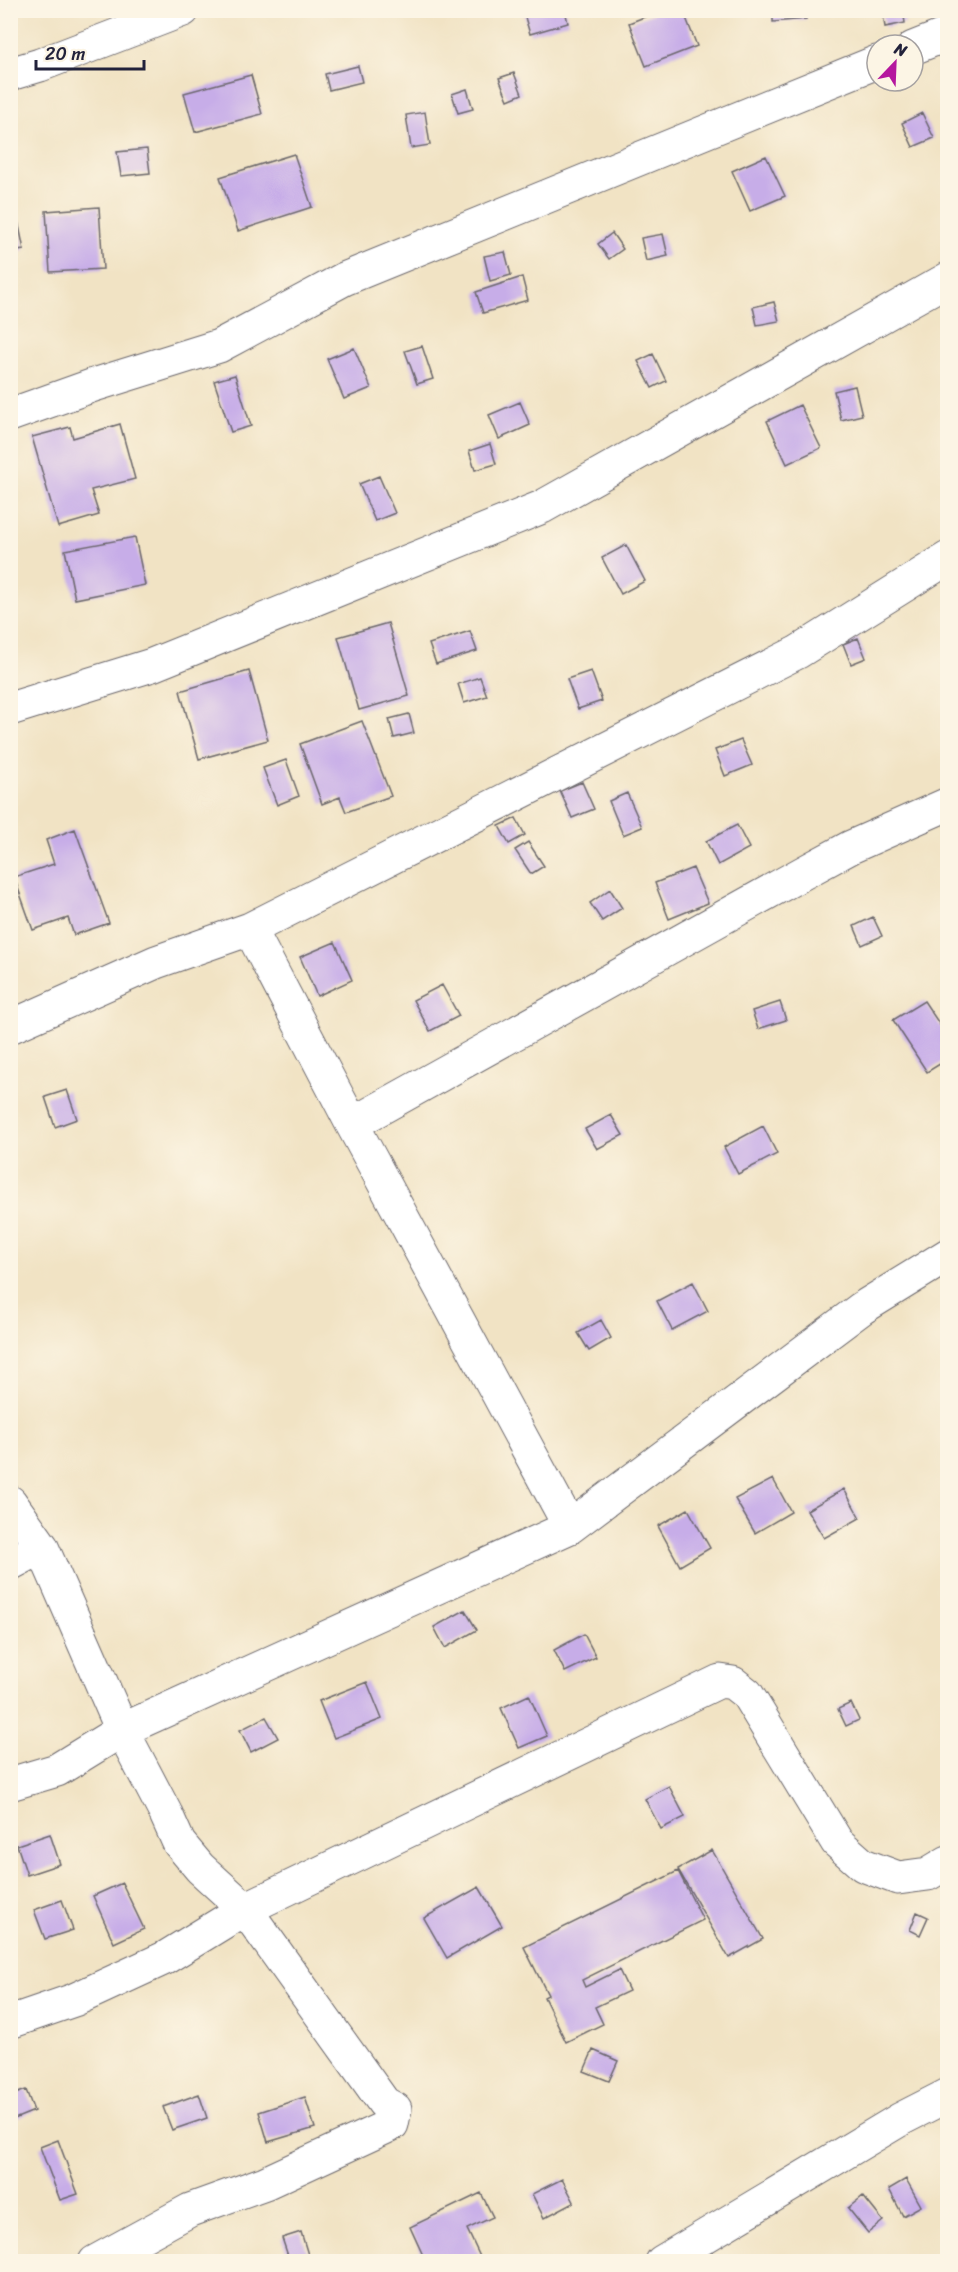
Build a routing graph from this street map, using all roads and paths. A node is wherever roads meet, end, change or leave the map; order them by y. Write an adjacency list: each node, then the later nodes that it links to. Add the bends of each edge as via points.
1 (183, 10): 5 (street)
2 (948, 34): 3 (street)
3 (925, 43)
4 (865, 67): 7 (street, via 344,279 219,346)
5 (10, 74)
6 (948, 279): 9 (street, via 542,507 152,665)
7 (10, 415)
8 (948, 558): 11 (street, via 798,652)
9 (10, 710)
10 (948, 804): 13 (street, via 851,847)
11 (250, 929): 12 (street, via 156,962); 13 (street)
12 (10, 1027)
13 (352, 1124): 16 (street)
14 (948, 1255): 16 (street, via 862,1308)
15 (10, 1502): 17 (street)
16 (570, 1527): 19 (street)
17 (42, 1547): 18 (street); 19 (street)
18 (10, 1564)
19 (122, 1730): 20 (street, via 57,1770); 22 (street, via 179,1843)
20 (10, 1784)
21 (948, 1862): 22 (street, via 928,1874 898,1878 863,1865 837,1842 747,1694 733,1683 720,1681)
22 (245, 1909): 23 (street, via 165,1958 74,2000); 25 (street, via 384,2103 395,2109 392,2124 276,2178 190,2210)
23 (10, 2022)
24 (948, 2095): 26 (street)
25 (95, 2262)
26 (662, 2262)

